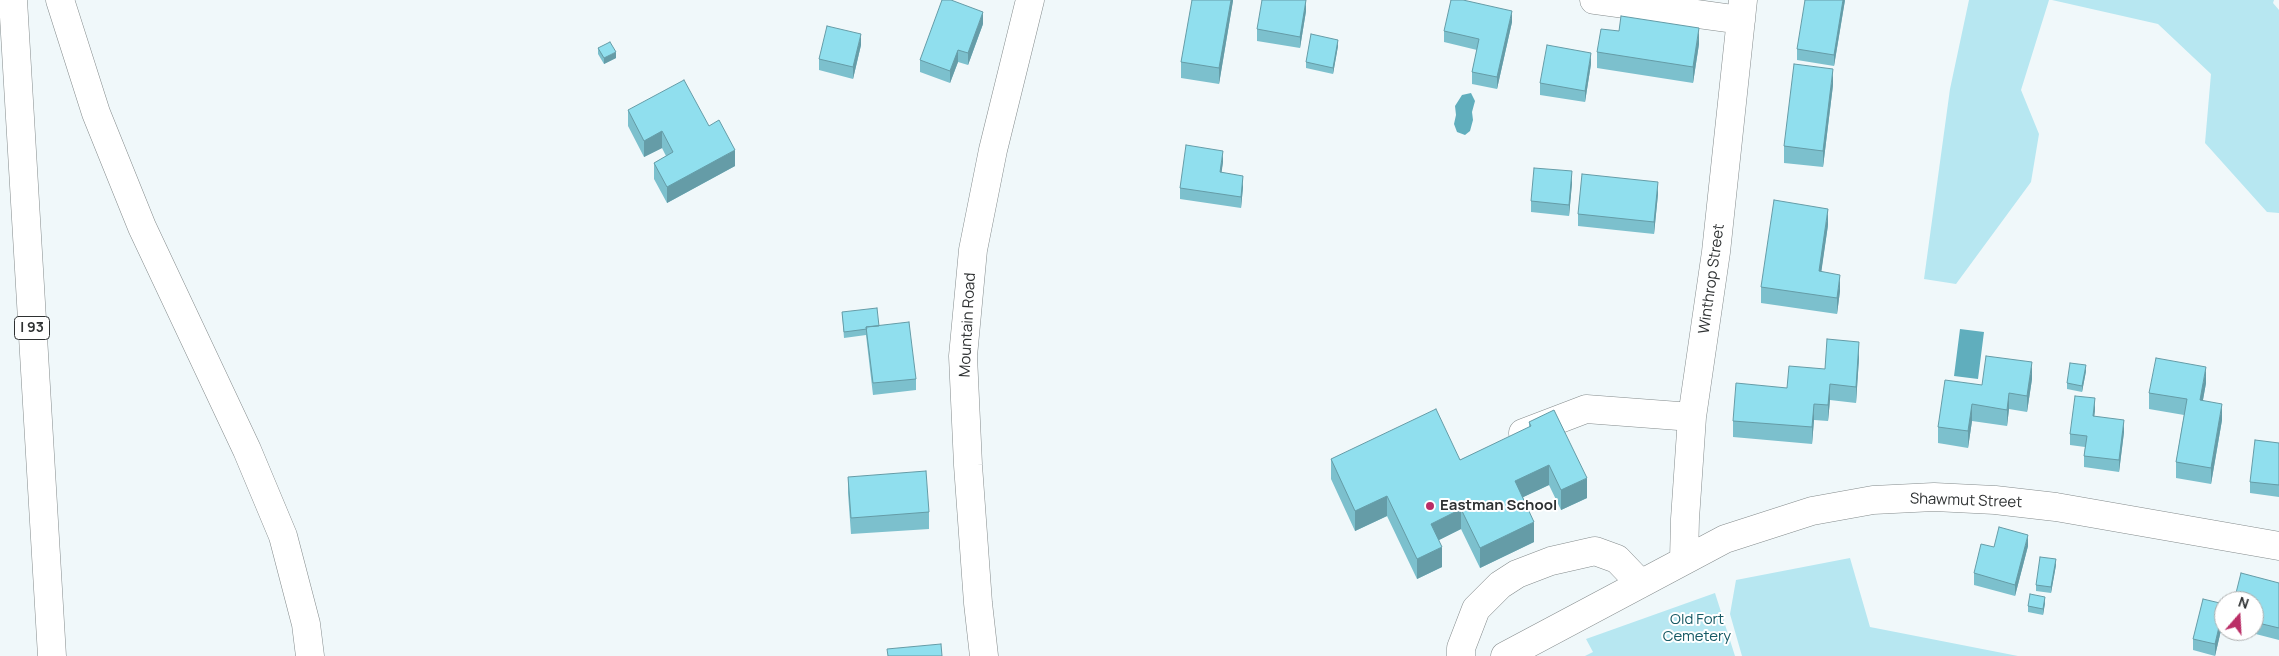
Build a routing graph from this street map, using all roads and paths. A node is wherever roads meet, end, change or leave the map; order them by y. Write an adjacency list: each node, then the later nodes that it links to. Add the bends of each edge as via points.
1 (12, 0): 11 (main road, I 93)
2 (60, 0): 12 (main road, via 96,113 142,228 247,450 283,536 306,624)
3 (1030, 0): 13 (main road, Mountain Road, via 993,150 973,250 963,356 969,484)
4 (1594, 0): 5 (main road)
5 (1742, 10): 6 (main road, Winthrop Street, via 1716,252)
6 (1692, 417): 7 (main road, via 1586,409); 9 (main road, Winthrop Street)
7 (1502, 442)
8 (2279, 546): 9 (main road, Shawmut Street, via 2056,507 1934,497 1873,500 1812,511 1725,539)
9 (1684, 559): 10 (main road, Shawmut Street)
10 (1640, 582): 14 (main road, via 1617,558 1594,551 1551,561 1517,574 1500,585 1476,609); 15 (main road, Shawmut Street)
11 (52, 656)
12 (310, 656)
13 (984, 656)
14 (1461, 656)
15 (1505, 656)

